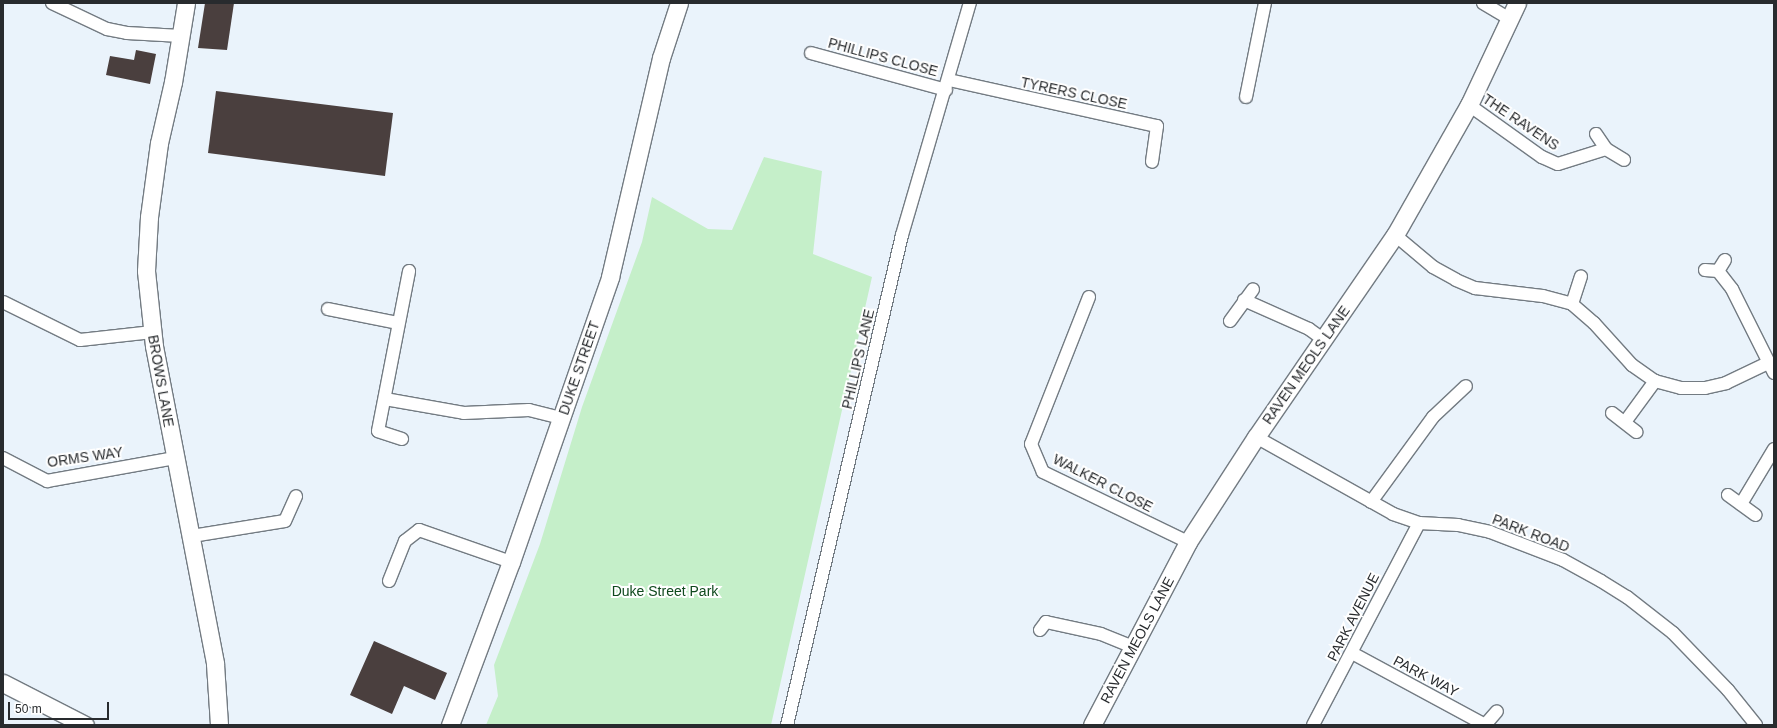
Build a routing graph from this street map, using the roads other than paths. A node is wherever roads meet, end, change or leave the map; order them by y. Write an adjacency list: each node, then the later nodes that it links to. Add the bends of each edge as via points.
1 (52, 3): 9 (street, via 107,29 127,33)
2 (186, 3): 9 (street, BROWS LANE)
3 (678, 3): 39 (street, DUKE STREET, via 661,58 610,277)
4 (970, 3): 11 (street, PHILLIPS LANE)
5 (1265, 3): 12 (street)
6 (1483, 3): 8 (street)
7 (1517, 3): 8 (street, RAVEN MEOLS LANE)
8 (1508, 18): 13 (street, RAVEN MEOLS LANE)
9 (181, 36): 32 (street, BROWS LANE, via 158,143 149,217 146,271)
10 (812, 53): 11 (street, PHILLIPS CLOSE)
11 (947, 85): 17 (street, TYRERS CLOSE, via 1157,126); 65 (street, PHILLIPS LANE, via 902,235)
12 (1246, 97)
13 (1469, 105): 15 (street, THE RAVENS, via 1542,157 1558,164); 18 (street, RAVEN MEOLS LANE)
14 (1596, 134): 15 (street)
15 (1606, 149): 16 (street)
16 (1624, 160)
17 (1152, 162)
18 (1395, 235): 28 (street, via 1434,267 1475,288 1543,296); 33 (street, RAVEN MEOLS LANE)
19 (1725, 260): 22 (street)
20 (1705, 270): 22 (street)
21 (409, 271): 31 (street)
22 (1718, 271): 34 (street, via 1732,289 1753,327)
23 (1582, 276): 28 (street)
24 (1253, 289): 26 (street)
25 (1089, 297): 54 (street, WALKER CLOSE, via 1031,444 1043,472)
26 (1244, 300): 30 (street); 33 (street, via 1309,328)
27 (3, 302): 32 (street, via 80,340)
28 (1572, 304): 35 (street, via 1594,323 1632,365)
29 (328, 309): 31 (street)
30 (1230, 321)
31 (398, 322): 37 (street)
32 (153, 332): 46 (street, BROWS LANE)
33 (1324, 340): 42 (street, RAVEN MEOLS LANE)
34 (1771, 368): 35 (street, via 1705,388 1681,388)
35 (1655, 381): 40 (street)
36 (1466, 386): 49 (street, via 1433,417)
37 (385, 399): 39 (street, via 464,413 528,410); 43 (street, via 378,431)
38 (1612, 413): 40 (street)
39 (562, 418): 55 (street, DUKE STREET)
40 (1625, 422): 41 (street)
41 (1636, 432)
42 (1256, 437): 49 (street, PARK ROAD); 54 (street, RAVEN MEOLS LANE)
43 (402, 439)
44 (1774, 449): 50 (street)
45 (3, 458): 46 (street, ORMS WAY, via 47,481)
46 (175, 458): 53 (street, BROWS LANE)
47 (1728, 494): 50 (street)
48 (296, 496): 53 (street, via 285,521)
49 (1371, 502): 52 (street, PARK ROAD)
50 (1742, 504): 51 (street)
51 (1756, 515)
52 (1418, 523): 59 (street, PARK AVENUE); 69 (street, PARK ROAD, via 1458,525 1490,532 1563,560 1601,581 1627,597 1679,638 1728,690)
53 (192, 536): 63 (street, BROWS LANE, via 215,664)
54 (1188, 542): 58 (street, RAVEN MEOLS LANE)
55 (511, 562): 56 (street, via 419,530 405,541); 64 (street, DUKE STREET)
56 (389, 581)
57 (1040, 630): 58 (street, via 1046,622 1101,634)
58 (1134, 647): 66 (street, RAVEN MEOLS LANE)
59 (1352, 653): 67 (street, PARK AVENUE); 68 (street, PARK WAY)
60 (3, 683): 62 (street)
61 (1497, 711): 68 (street, PARK WAY)
62 (85, 725)
63 (219, 725)
64 (450, 725)
65 (787, 725)
66 (1092, 725)
67 (1313, 725)
68 (1485, 725)
69 (1756, 725)

